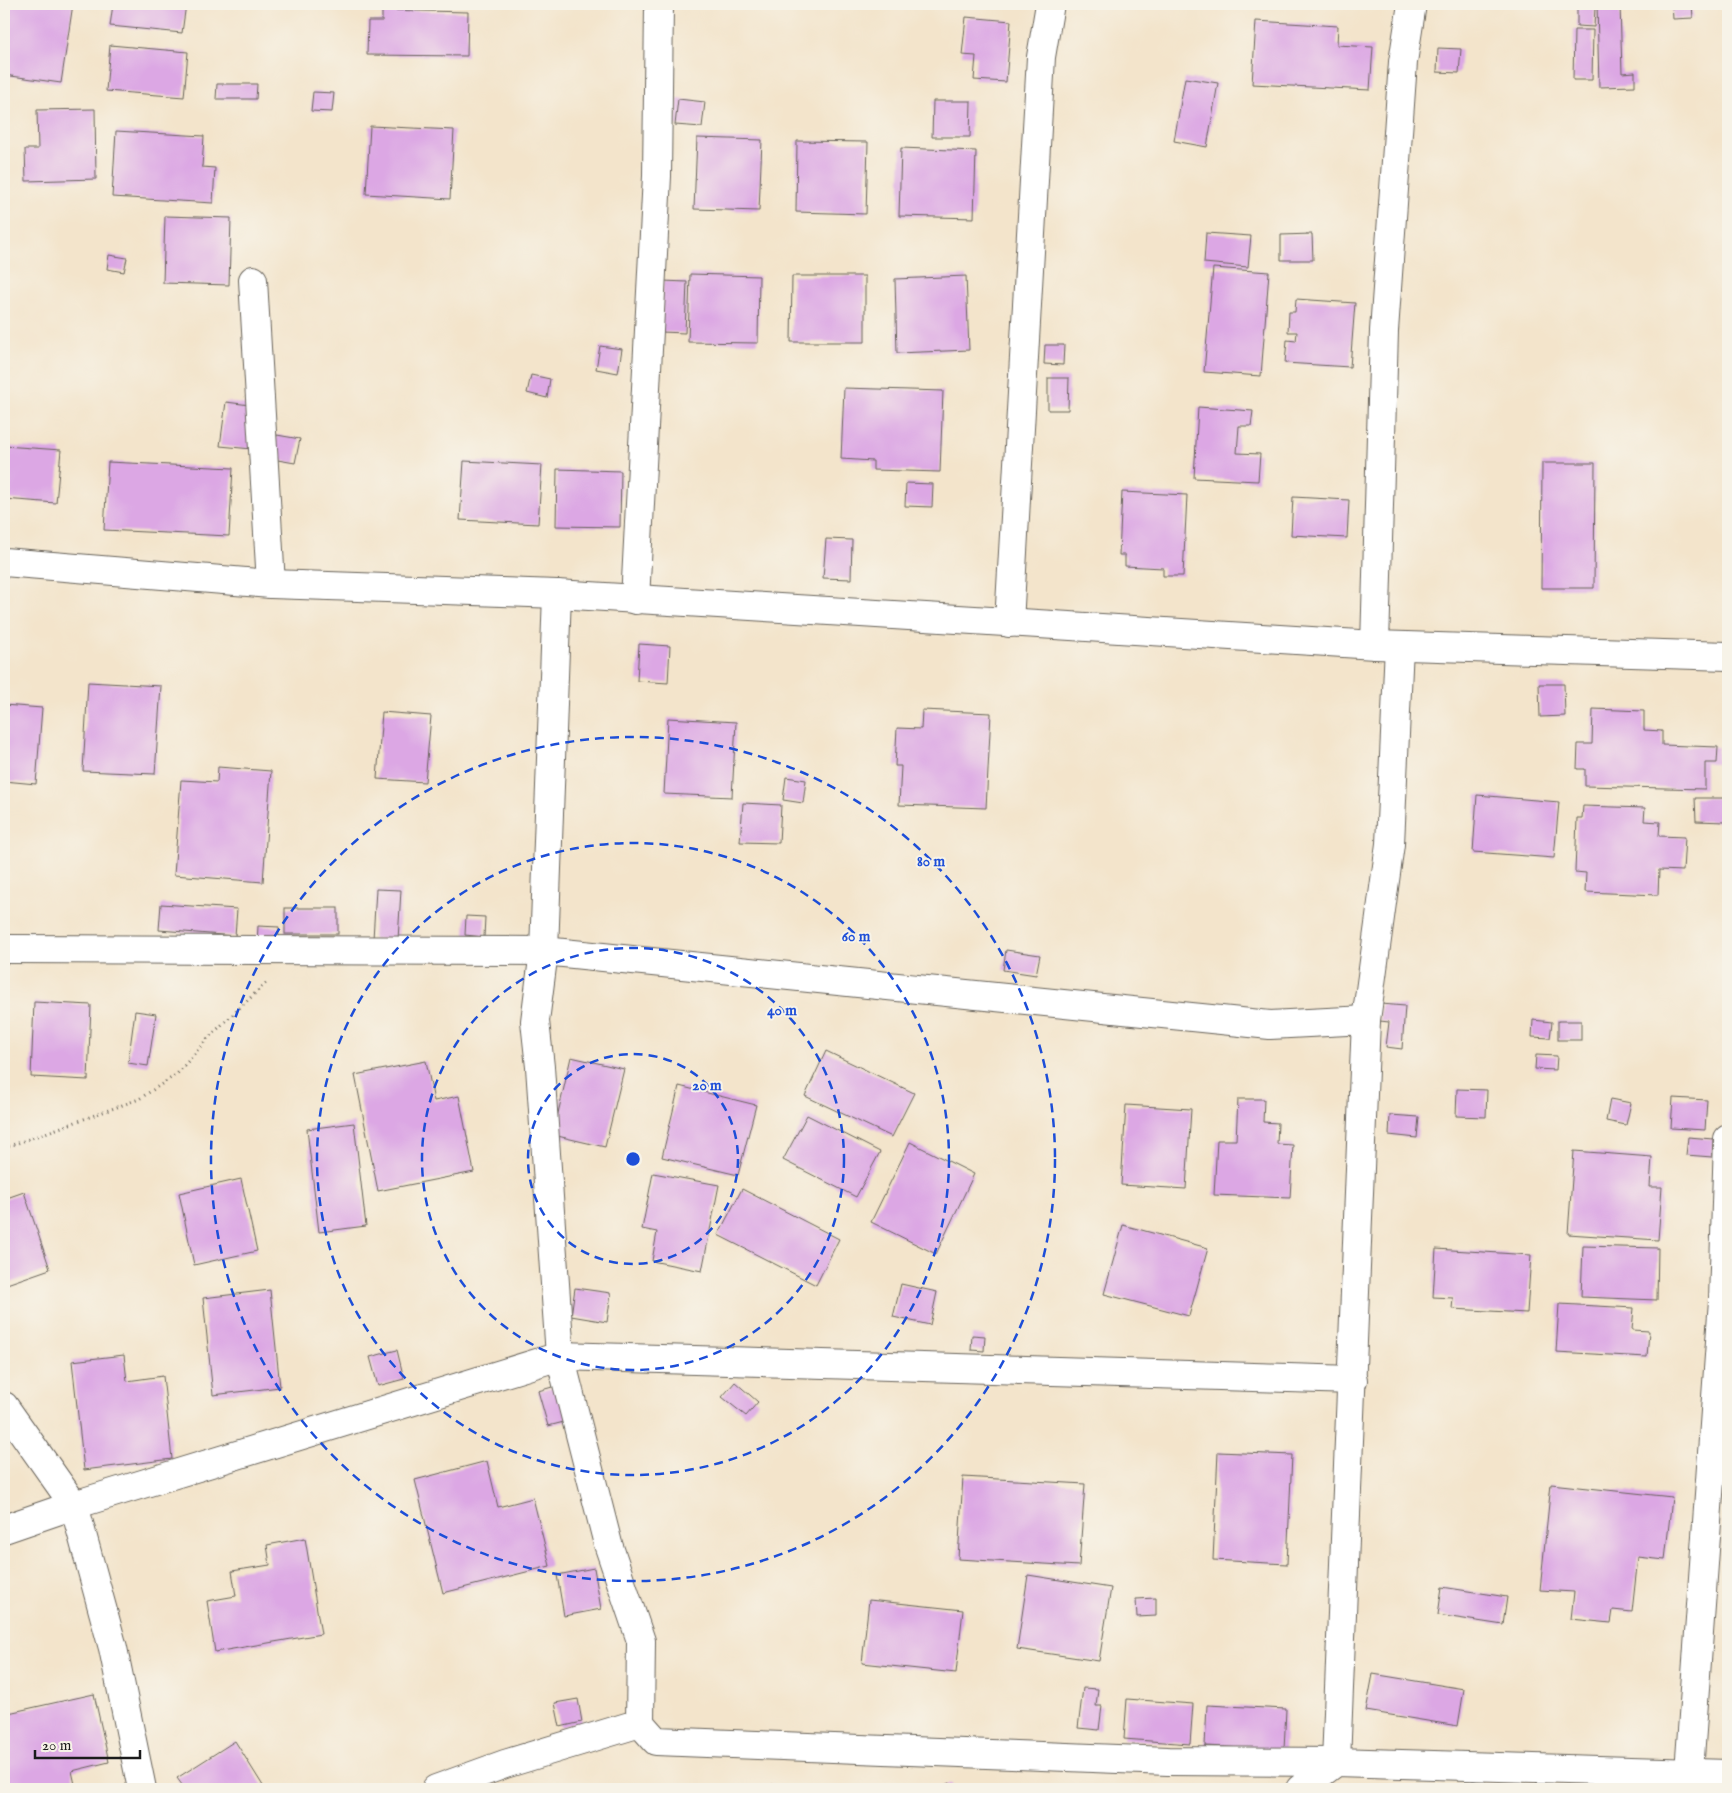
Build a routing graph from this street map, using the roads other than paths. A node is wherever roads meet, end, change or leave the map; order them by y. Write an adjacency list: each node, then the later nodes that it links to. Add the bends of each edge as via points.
1 (659, 4): 8 (street, via 657,176)
2 (1050, 4): 9 (street, via 1041,56)
3 (1412, 4): 10 (street, via 1403,62 1384,331)
4 (253, 280): 6 (street)
5 (4, 562): 6 (street)
6 (271, 584): 7 (street)
7 (557, 594): 8 (street); 13 (street)
8 (636, 600): 9 (street)
9 (1010, 623): 10 (street)
10 (1387, 646): 11 (street); 14 (street, via 1390,844)
11 (1728, 656)
12 (4, 949): 13 (street)
13 (544, 951): 14 (street, via 1270,1025); 17 (street, via 534,1021)
14 (1366, 1020): 18 (street)
15 (1728, 1139): 16 (street)
16 (1726, 1300): 24 (street)
17 (560, 1356): 18 (street); 20 (street); 22 (street, via 608,1544 641,1641)
18 (1353, 1380): 23 (street)
19 (4, 1406): 20 (street)
20 (74, 1505): 21 (street); 26 (street, via 113,1648)
21 (4, 1529)
22 (640, 1723): 23 (street, via 656,1741 1168,1762); 27 (street, via 504,1764)
23 (1336, 1762): 24 (street); 28 (street)
24 (1689, 1772): 25 (street)
25 (1728, 1774)
26 (142, 1789)
27 (436, 1789)
28 (1300, 1789)

